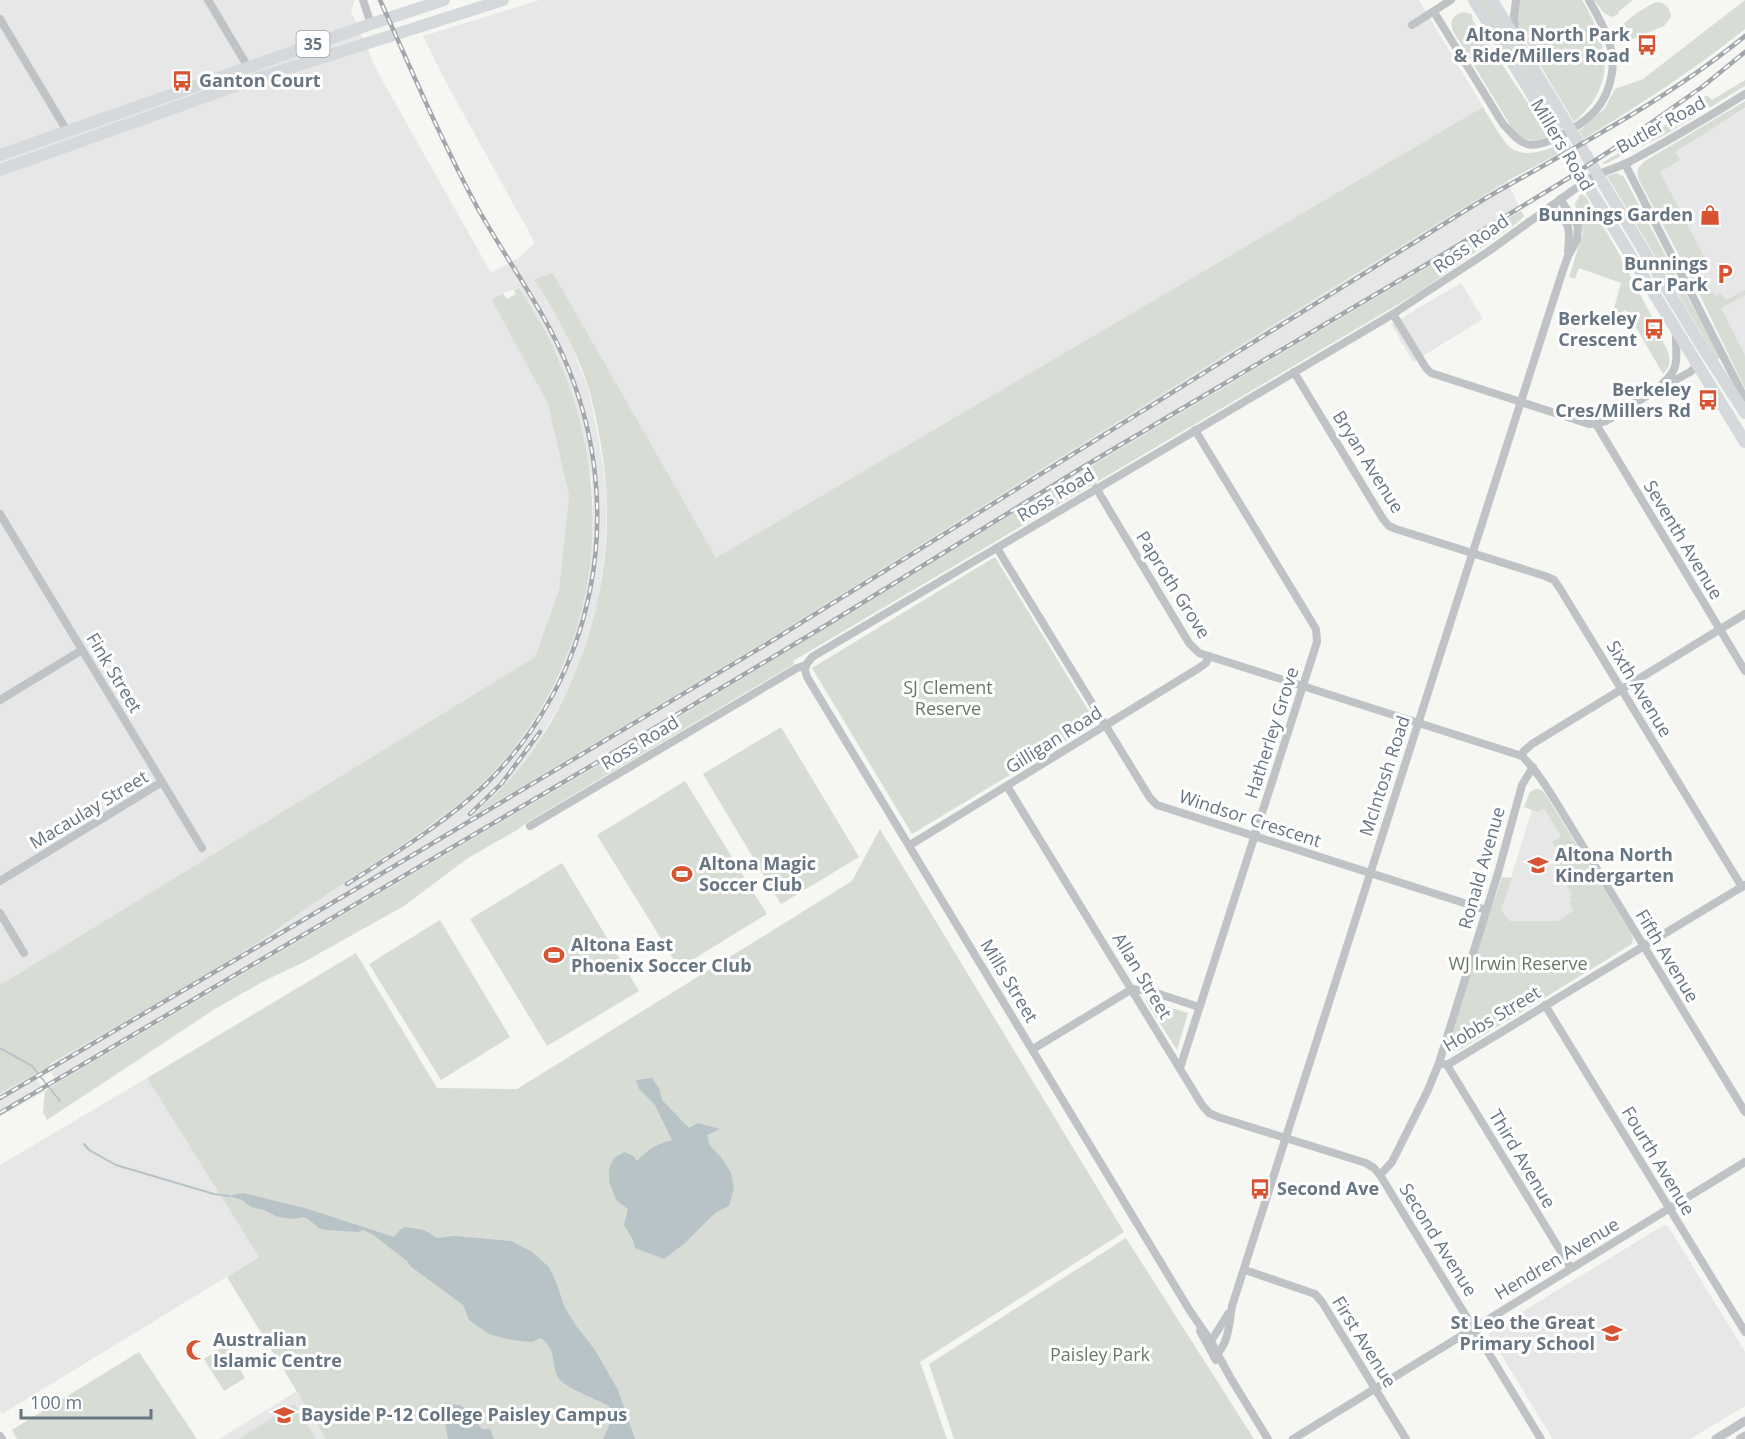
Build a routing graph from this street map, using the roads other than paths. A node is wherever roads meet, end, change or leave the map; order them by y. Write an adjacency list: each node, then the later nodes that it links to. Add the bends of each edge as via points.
1 (208, 0): 18 (street)
2 (363, 0): 15 (street)
3 (444, 0): 15 (main road, 35)
4 (457, 0): 13 (main road)
5 (502, 0): 11 (main road, 35)
6 (1451, 0): 12 (street)
7 (1474, 0): 28 (main road, Millers Road, via 1551,126)
8 (1492, 0): 17 (main road, Millers Road)
9 (1516, 0): 17 (street)
10 (1589, 0): 12 (street, via 1605,28 1612,53 1607,91 1597,109 1584,121 1546,143 1534,145 1516,138 1503,124)
11 (480, 3): 13 (main road, 35)
12 (1434, 12): 16 (street)
13 (461, 13): 19 (main road, 35)
14 (0, 20): 23 (street)
15 (371, 24): 18 (main road, 35)
16 (1412, 25)
17 (1515, 38): 28 (main road, Millers Road, via 1563,118)
18 (248, 67): 19 (main road); 20 (main road, 35)
19 (255, 79): 22 (main road, 35)
20 (182, 90): 22 (main road); 23 (main road, 35)
21 (1745, 94): 26 (street, Butler Road)
22 (187, 103): 24 (main road, 35)
23 (66, 131): 24 (main road); 25 (main road, 35)
24 (72, 144): 27 (main road, 35)
25 (0, 154)
26 (1626, 164): 28 (street, Butler Road); 39 (street, Millers Road, via 1741,391)
27 (0, 170)
28 (1593, 182): 29 (street, Ross Road); 33 (main road, Millers Road); 34 (main road, Millers Road)
29 (1560, 199): 30 (street, Ross Road); 31 (street, McIntosh Road, via 1578,226 1577,240)
30 (1551, 206): 31 (street, McIntosh Road, via 1569,228); 32 (street, Ross Road)
31 (1568, 255): 38 (street, McIntosh Road)
32 (1393, 314): 36 (street, Ross Road); 38 (street, via 1431,373)
33 (1676, 332): 35 (main road, Millers Road); 37 (street, via 1675,368)
34 (1698, 340): 35 (street); 39 (main road, Millers Road)
35 (1698, 365): 37 (street); 42 (main road, Millers Road)
36 (1294, 372): 41 (street, Ross Road); 46 (street, Bryan Avenue, via 1389,526)
37 (1653, 392): 40 (street)
38 (1521, 402): 40 (street); 46 (street, McIntosh Road)
39 (1745, 412)
40 (1596, 424): 48 (street, Seventh Avenue)
41 (1194, 430): 43 (street, Ross Road); 53 (street, Hatherley Grove, via 1316,629 1317,642)
42 (1745, 442)
43 (1096, 488): 45 (street, Ross Road); 50 (street, Paproth Grove, via 1190,643 1199,653)
44 (1, 517): 49 (street, Fink Street)
45 (997, 548): 51 (street, Ross Road, via 812,657); 57 (street, Windsor Crescent)
46 (1472, 553): 54 (street, Sixth Avenue, via 1554,580); 56 (street, McIntosh Road)
47 (1745, 614): 48 (street)
48 (1720, 629): 52 (street, Seventh Avenue); 54 (street)
49 (82, 650): 55 (street); 60 (street, Fink Street)
50 (1209, 656): 53 (street, Paproth Grove); 57 (street, Gilligan Road, via 1199,668)
51 (806, 666): 62 (street, Ross Road); 64 (street, Mills Street, via 807,677)
52 (1745, 671)
53 (1302, 686): 56 (street, Paproth Grove); 63 (street, Hatherley Grove)
54 (1622, 689): 58 (street, via 1532,744); 68 (street, Sixth Avenue)
55 (0, 700)
56 (1418, 723): 58 (street, Paproth Grove); 66 (street, McIntosh Road)
57 (1106, 725): 61 (street, Gilligan Road); 63 (street, Windsor Crescent, via 1157,805)
58 (1522, 756): 59 (street, Fifth Avenue)
59 (1533, 767): 69 (street, Ronald Avenue, via 1522,785); 71 (street, Fifth Avenue)
60 (162, 782): 65 (street, Fink Street); 67 (street, Macaulay Street)
61 (1007, 786): 64 (street, Gilligan Road); 73 (street, Allan Street)
62 (530, 826)
63 (1254, 836): 66 (street, Windsor Crescent); 75 (street, Hatherley Grove)
64 (910, 845): 76 (street, Mills Street)
65 (202, 848)
66 (1370, 874): 69 (street, Windsor Crescent); 80 (street, McIntosh Road)
67 (0, 881)
68 (1744, 886): 71 (street, Hobbs Street)
69 (1486, 910): 77 (street, Ronald Avenue)
70 (0, 913): 72 (street)
71 (1644, 946): 74 (street, Hobbs Street); 79 (street, Fifth Avenue)
72 (24, 953)
73 (1132, 989): 75 (street); 76 (street); 78 (street, Allan Street)
74 (1545, 1005): 77 (street, Hobbs Street); 83 (street, Fourth Avenue)
75 (1199, 1007): 78 (street, Hatherley Grove)
76 (1033, 1049): 89 (street, Mills Street)
77 (1443, 1064): 82 (street, Ronald Avenue, via 1392,1162); 84 (street, Third Avenue)
78 (1180, 1068): 80 (street, Allan Street, via 1209,1113)
79 (1745, 1112)
80 (1286, 1138): 82 (street, Second Avenue, via 1366,1163); 85 (street, McIntosh Road)
81 (1745, 1162): 83 (street, Hendren Avenue)
82 (1380, 1175): 87 (street, Second Avenue)
83 (1669, 1209): 84 (street, Hendren Avenue); 88 (street, Fourth Avenue)
84 (1571, 1268): 87 (street, Hendren Avenue)
85 (1245, 1270): 86 (street, McIntosh Road); 91 (street, First Avenue, via 1315,1294)
86 (1232, 1306): 89 (street, McIntosh Road); 90 (street, McIntosh Road, via 1226,1340)
87 (1474, 1328): 91 (street, Hendren Avenue); 97 (street, Second Avenue)
88 (1745, 1332)
89 (1208, 1341): 90 (street, Mills Street)
90 (1216, 1355): 94 (street, Mills Street)
91 (1375, 1388): 95 (street, Hendren Avenue); 96 (street, First Avenue)
92 (1745, 1421): 98 (street)
93 (1745, 1436): 99 (street)
94 (1268, 1439)
95 (1293, 1439)
96 (1406, 1439)
97 (1541, 1439)
98 (1716, 1439)
99 (1740, 1439)

